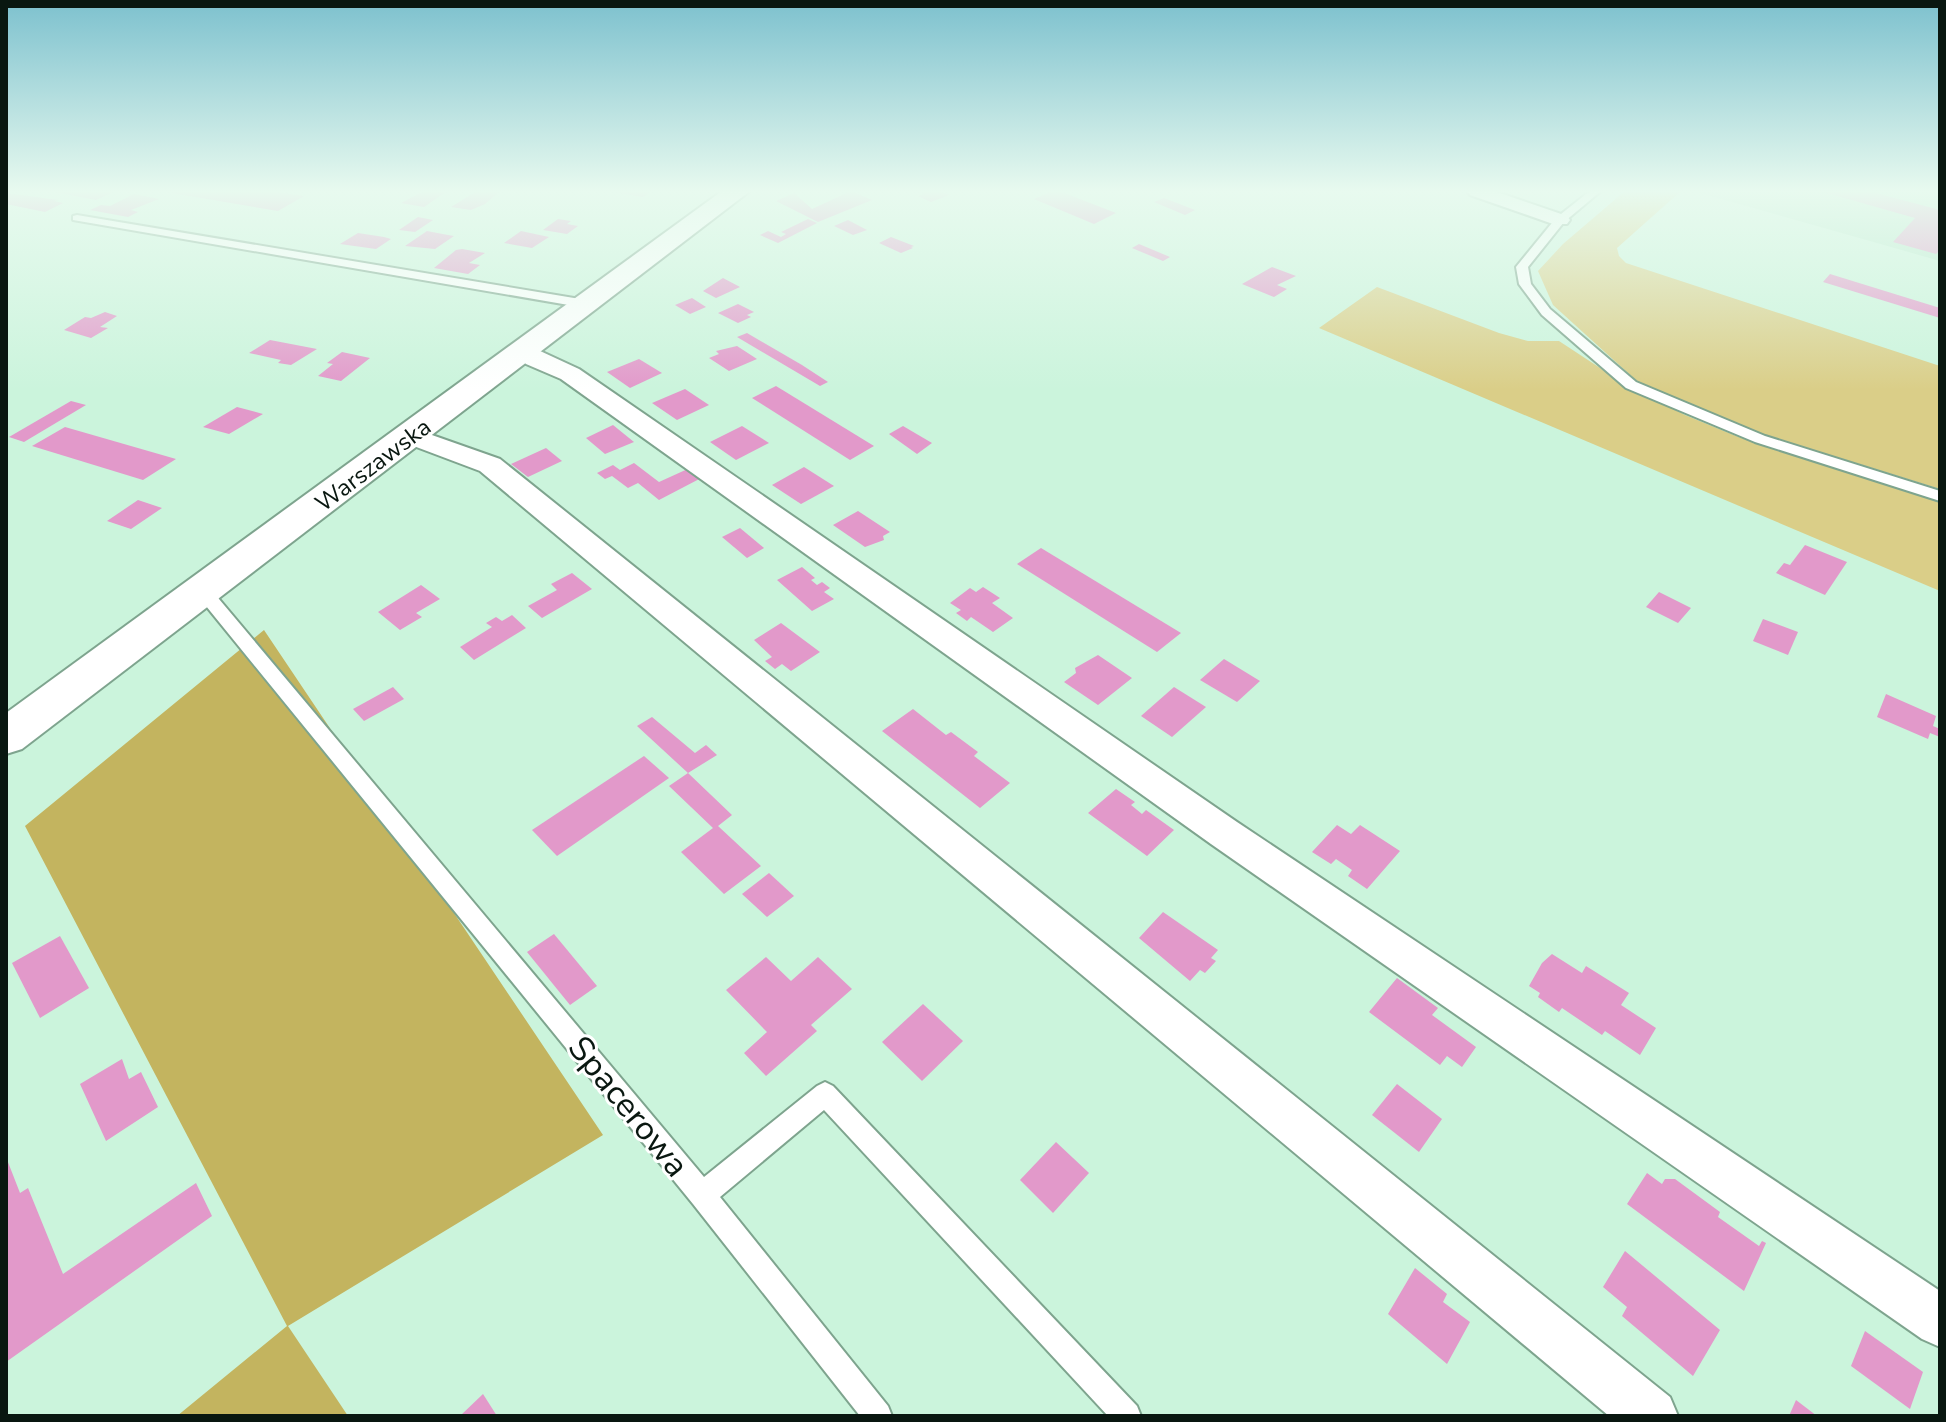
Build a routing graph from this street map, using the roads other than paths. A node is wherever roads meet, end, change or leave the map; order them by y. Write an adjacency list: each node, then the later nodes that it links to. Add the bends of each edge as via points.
1 (310, 257): 4 (lane)
2 (648, 257): 4 (main road, Warszawska)
3 (1530, 257): 7 (lane, via 1522,267 1525,284 1546,312 1631,385 1760,439)
4 (586, 304): 5 (main road, Warszawska)
5 (525, 351): 6 (main road, Warszawska); 11 (street, via 570,374 1237,842)
6 (412, 436): 8 (main road, Warszawska); 14 (street, via 490,465)
7 (1940, 496)
8 (206, 590): 9 (main road, Warszawska); 10 (lane, Spacerowa)
9 (6, 737)
10 (702, 1195): 12 (lane); 13 (lane, Spacerowa, via 825,1094)
11 (1940, 1321)
12 (878, 1416)
13 (1127, 1416)
14 (1651, 1416)

